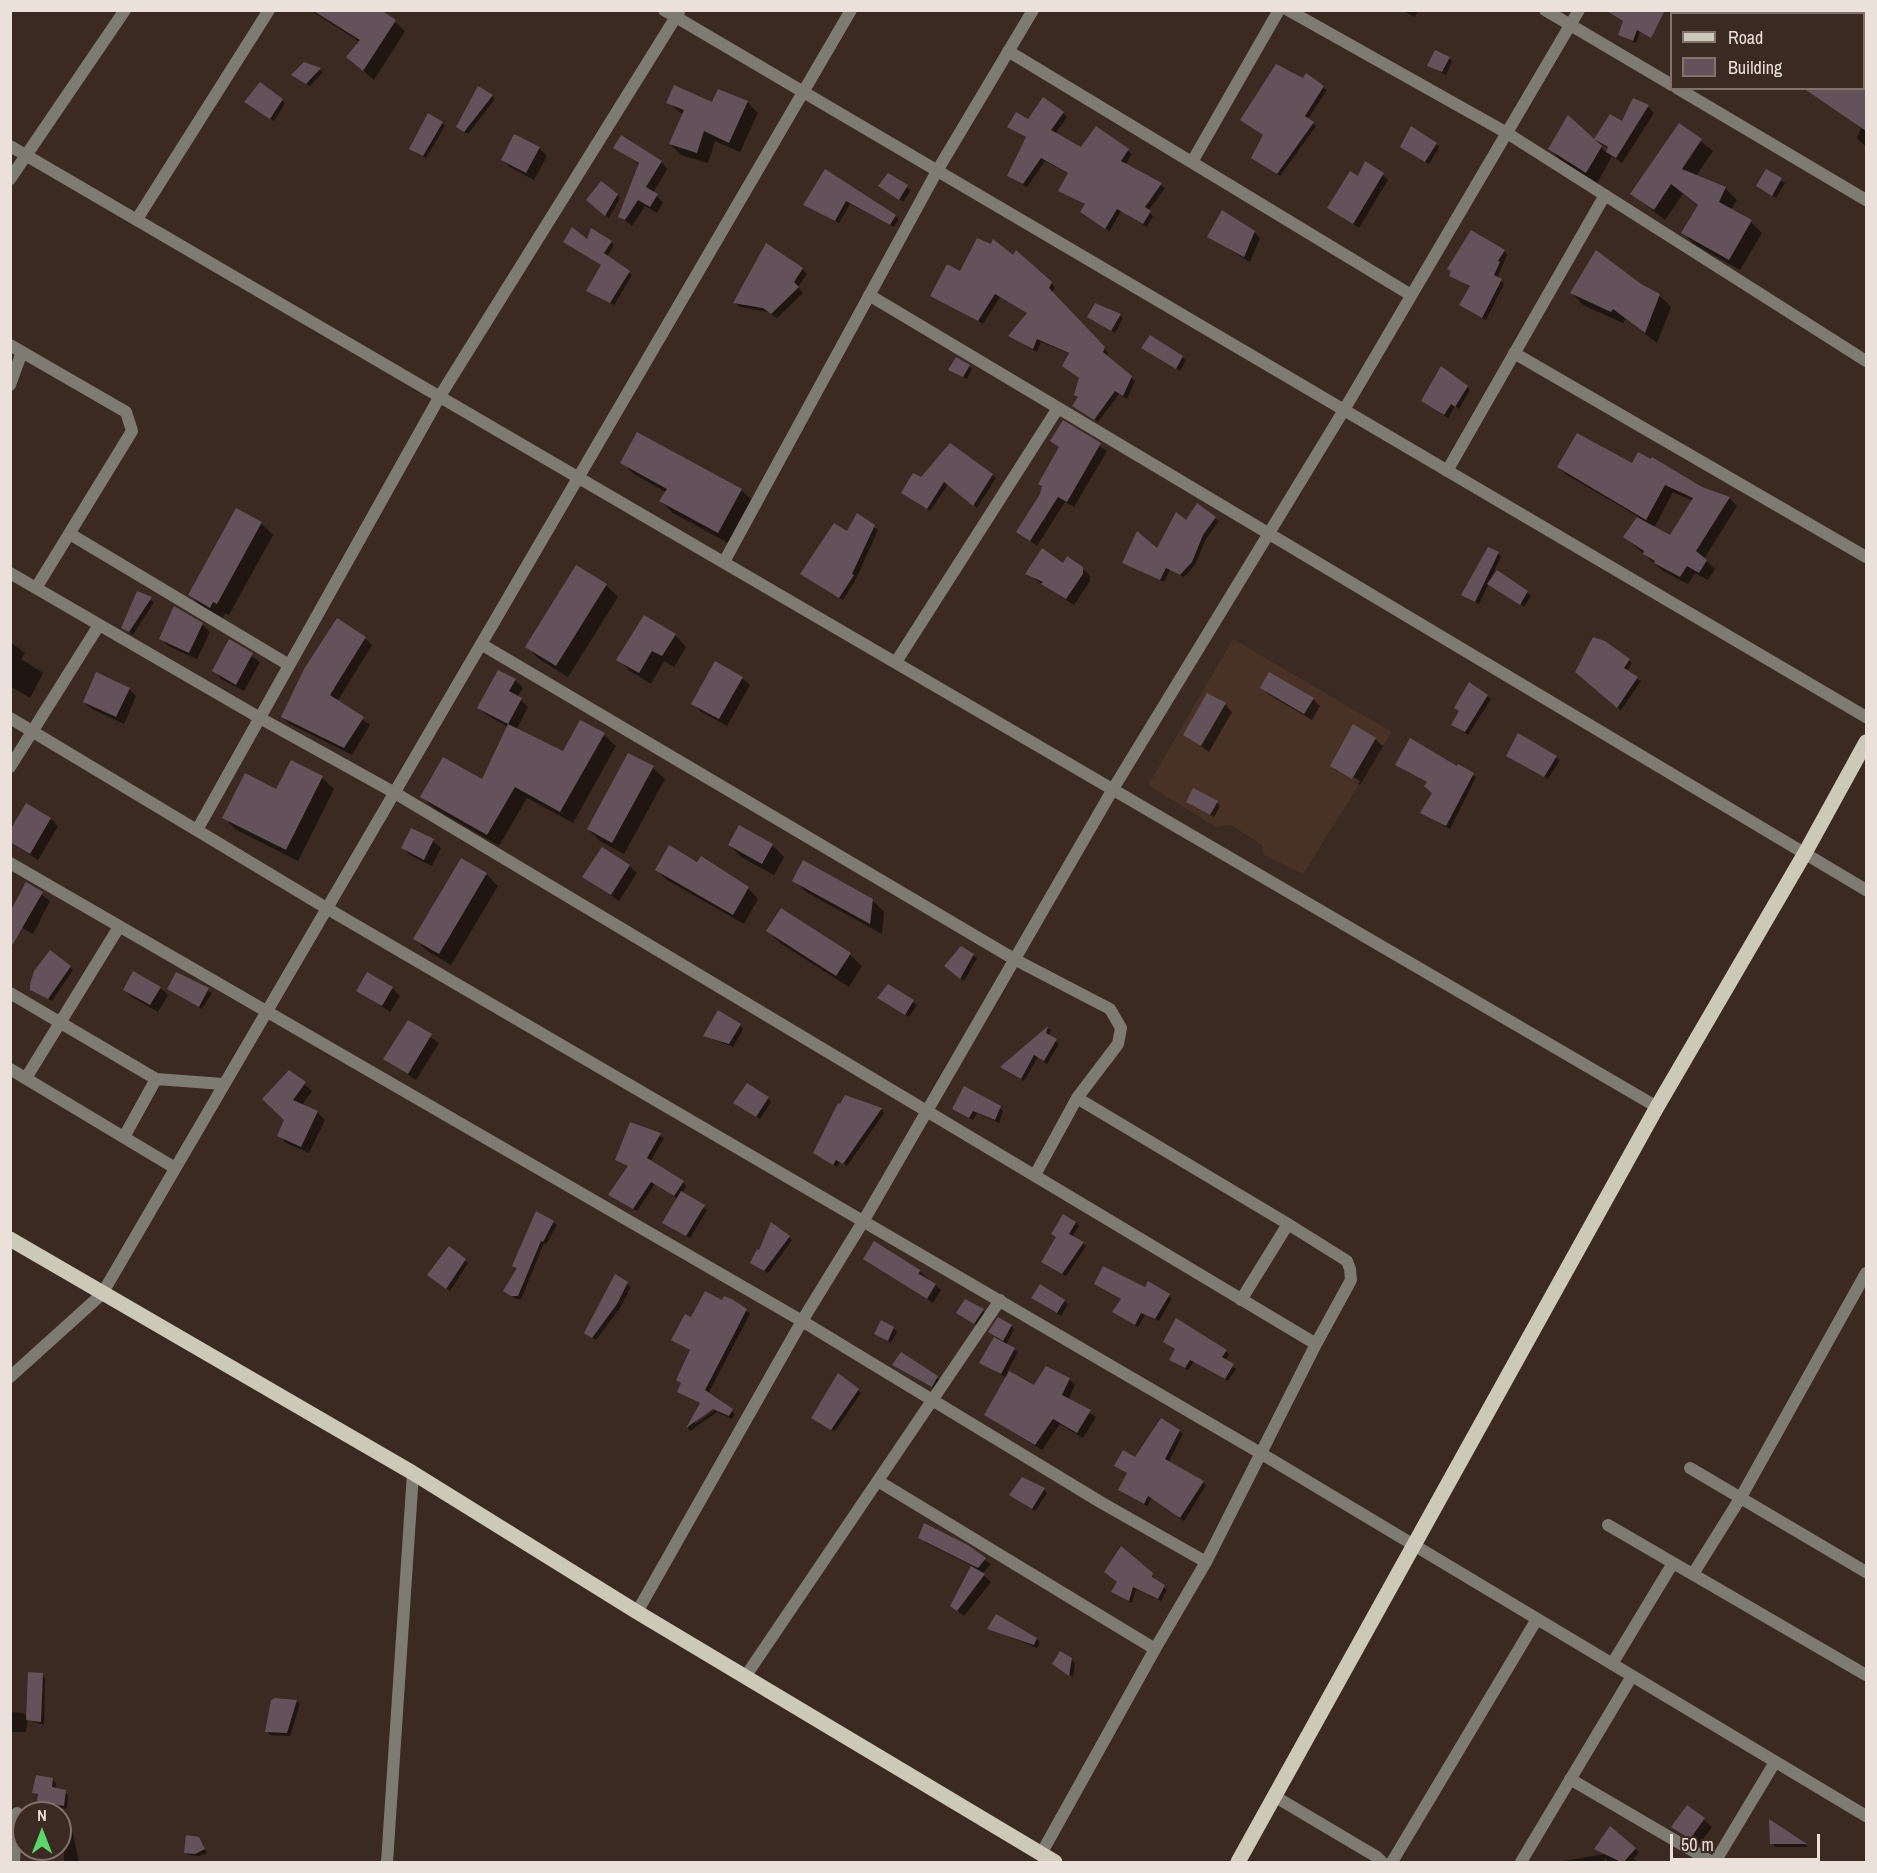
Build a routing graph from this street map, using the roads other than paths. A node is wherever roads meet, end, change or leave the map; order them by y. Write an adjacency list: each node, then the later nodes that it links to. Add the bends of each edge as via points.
1 (125, 10): 17 (street)
2 (269, 10): 23 (street)
3 (851, 10): 14 (street)
4 (1033, 10): 11 (street)
5 (1279, 10): 18 (street)
6 (1288, 10): 15 (street)
7 (1545, 10): 10 (street)
8 (1579, 10): 10 (street)
9 (673, 13): 14 (street); 31 (street)
10 (1570, 26): 12 (street); 15 (street)
11 (1008, 51): 18 (street); 19 (street)
12 (1670, 84)
13 (1680, 90): 22 (street)
14 (803, 92): 19 (street); 35 (street)
15 (1507, 133): 21 (street); 25 (street)
16 (10, 146): 17 (street)
17 (26, 155): 20 (street); 23 (street)
18 (1192, 162): 25 (street)
19 (937, 171): 24 (street); 33 (street)
20 (10, 179)
21 (1605, 195): 28 (street); 29 (street)
22 (1866, 200)
23 (137, 219): 31 (street)
24 (869, 295): 32 (street); 39 (street)
25 (1411, 295): 33 (street)
26 (10, 345): 27 (street)
27 (22, 352): 30 (street); 37 (street, via 126,412 132,431)
28 (1514, 353): 34 (street); 38 (street)
29 (1866, 361)
30 (10, 385)
31 (440, 396): 35 (street); 45 (street)
32 (1058, 408): 36 (street); 44 (street)
33 (1344, 410): 34 (street); 36 (street)
34 (1447, 471): 46 (street)
35 (578, 477): 39 (street); 43 (street)
36 (1269, 533): 52 (street); 55 (street)
37 (70, 534): 41 (street); 45 (street)
38 (1866, 556)
39 (724, 562): 44 (street)
40 (10, 573): 41 (street)
41 (36, 588): 42 (street)
42 (99, 625): 48 (street); 49 (street)
43 (481, 644): 53 (street); 60 (street)
44 (896, 662): 52 (street)
45 (289, 665): 48 (street)
46 (1866, 717)
47 (10, 718): 49 (street)
48 (260, 718): 53 (street); 54 (street)
49 (33, 731): 51 (street); 54 (street)
50 (1866, 742): 55 (main road)
51 (10, 767)
52 (1113, 789): 60 (street); 69 (street)
53 (395, 793): 58 (street); 70 (street)
54 (197, 830): 58 (street)
55 (1805, 853): 57 (street); 69 (main road)
56 (10, 863): 59 (street)
57 (1866, 890)
58 (328, 909): 62 (street); 74 (street)
59 (119, 927): 62 (street); 63 (street)
60 (1014, 959): 68 (street, via 1110,1009 1118,1019 1118,1044); 70 (street)
61 (11, 993): 63 (street)
62 (265, 1012): 67 (street); 81 (street)
63 (59, 1024): 65 (street); 66 (street)
64 (10, 1069): 65 (street)
65 (26, 1078): 71 (street)
66 (156, 1079): 67 (street); 71 (street)
67 (224, 1084): 72 (street)
68 (1077, 1098): 73 (street); 75 (street)
69 (1657, 1107): 91 (main road)
70 (926, 1112): 73 (street); 74 (street)
71 (124, 1137): 72 (street)
72 (175, 1168): 78 (street)
73 (1035, 1175): 80 (street)
74 (864, 1220): 79 (street); 81 (street)
75 (1288, 1224): 80 (street); 82 (street, via 1347,1262 1350,1269 1351,1280)
76 (10, 1239): 78 (main road)
77 (1866, 1273): 89 (street)
78 (102, 1294): 83 (street); 87 (main road)
79 (999, 1300): 84 (street); 85 (street)
80 (1241, 1300): 82 (street)
81 (802, 1321): 84 (street); 96 (street)
82 (1316, 1344): 85 (street)
83 (10, 1377)
84 (932, 1400): 88 (street); 92 (street)
85 (1262, 1454): 91 (street); 92 (street)
86 (1690, 1468): 89 (street)
87 (413, 1473): 96 (main road); 109 (street)
88 (878, 1481): 98 (street); 102 (street)
89 (1741, 1497): 94 (street); 95 (street)
90 (1608, 1525): 93 (street)
91 (1415, 1546): 97 (street); 105 (main road)
92 (1206, 1562): 98 (street)
93 (1673, 1563): 95 (street); 99 (street)
94 (1866, 1572)
95 (1693, 1574): 100 (street)
96 (637, 1612): 102 (main road)
97 (1538, 1619): 99 (street); 113 (street)
98 (1155, 1649): 107 (street)
99 (1612, 1664): 101 (street)
100 (1866, 1675)
101 (1632, 1676): 103 (street); 104 (street)
102 (746, 1677): 107 (main road)
103 (1775, 1762): 106 (street); 114 (street)
104 (1570, 1779): 108 (street); 114 (street)
105 (1274, 1796): 111 (main road); 112 (street)
106 (1866, 1816)
107 (1041, 1854): 110 (main road)
108 (1524, 1861)
109 (387, 1863)
110 (1055, 1863)
111 (1238, 1863)
112 (1382, 1863)
113 (1392, 1863)
114 (1714, 1863)

